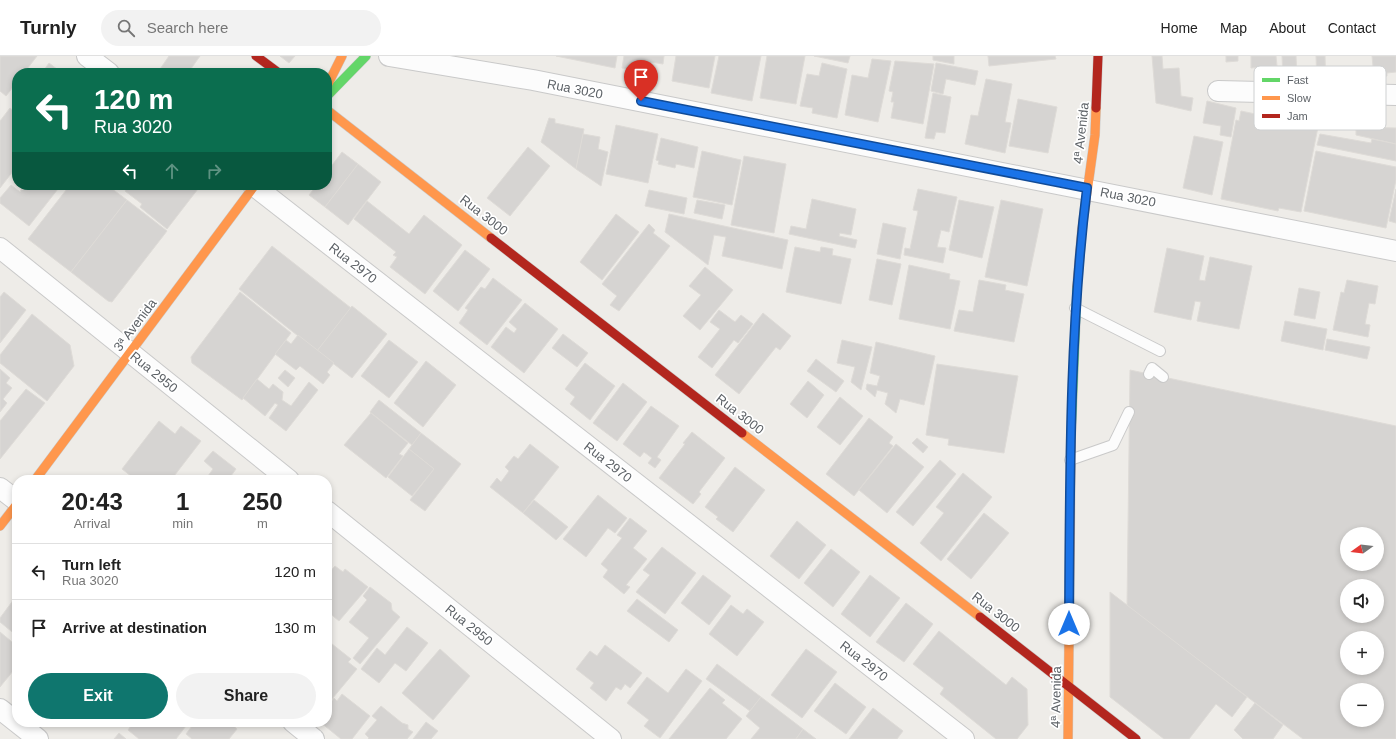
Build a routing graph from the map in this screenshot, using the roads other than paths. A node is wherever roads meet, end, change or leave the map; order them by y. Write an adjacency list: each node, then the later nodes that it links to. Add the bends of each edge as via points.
1 (87, 56): 7 (street)
2 (256, 56): 8 (main road)
3 (342, 56): 9 (main road)
4 (366, 56): 10 (main road)
5 (389, 56): 16 (street, Rua 3020, via 533,80)
6 (1098, 56): 16 (main road, 4ª Avenida, via 1095,135)
7 (103, 68)
8 (272, 68)
9 (332, 76)
10 (332, 91)
11 (1218, 91): 12 (street)
12 (1254, 92)
13 (1386, 95): 14 (street)
14 (1396, 95)
15 (332, 114): 35 (main road, Rua 3000)
16 (1087, 188): 20 (street, Rua 3020); 21 (main road, 4ª Avenida)
17 (250, 190): 23 (main road, 3ª Avenida)
18 (260, 190): 43 (street, Rua 2970)
19 (0, 248): 23 (street, Rua 2950)
20 (1396, 251)
21 (1075, 308): 22 (lane); 27 (main road, 4ª Avenida)
22 (1160, 351)
23 (130, 353): 28 (main road, 3ª Avenida); 29 (street, Rua 2950)
24 (1149, 374): 25 (lane, via 1152,368)
25 (1163, 377)
26 (1129, 412): 27 (lane, via 1113,445)
27 (1070, 460): 35 (main road, 4ª Avenida)
28 (39, 475)
29 (283, 475)
30 (0, 488): 31 (street)
31 (12, 499)
32 (12, 510): 34 (main road)
33 (332, 515): 42 (street, Rua 2950)
34 (0, 526)
35 (1069, 686): 44 (main road, 4ª Avenida); 45 (main road, Rua 3000)
36 (0, 709): 37 (street)
37 (12, 718)
38 (23, 727): 40 (street)
39 (299, 727): 41 (street)
40 (38, 739)
41 (314, 739)
42 (611, 739)
43 (964, 739)
44 (1068, 739)
45 (1136, 739)

